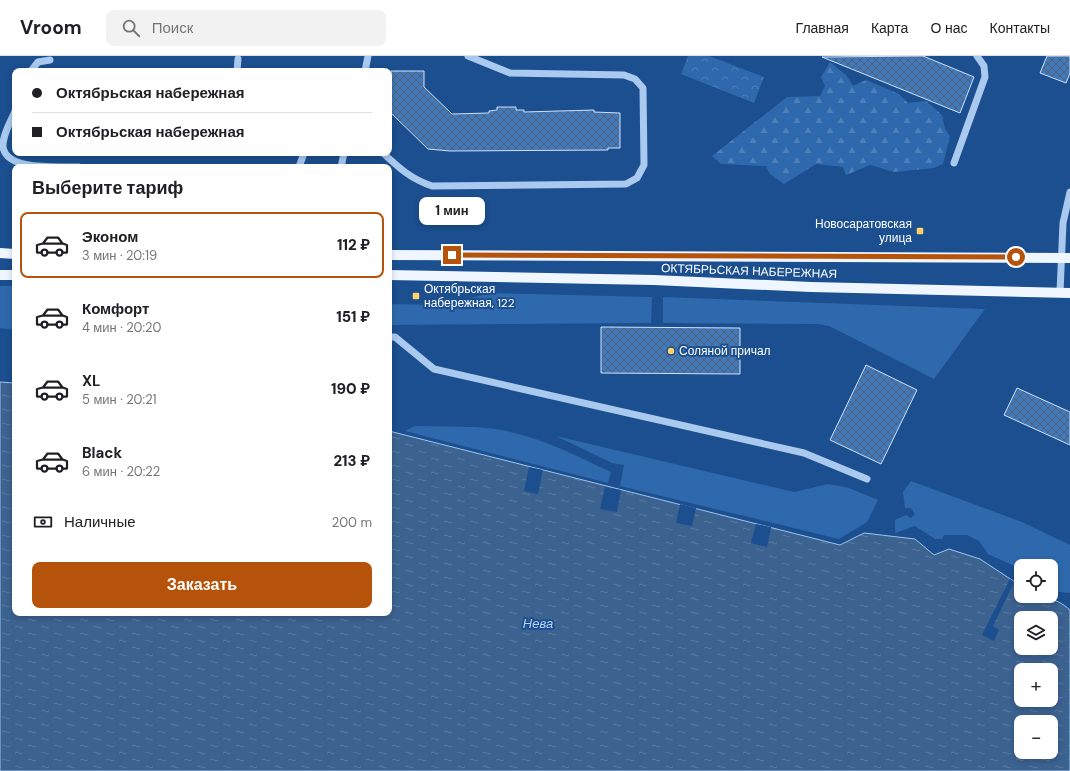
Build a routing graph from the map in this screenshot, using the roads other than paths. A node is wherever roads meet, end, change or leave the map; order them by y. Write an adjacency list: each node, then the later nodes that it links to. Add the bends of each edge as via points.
1 (368, 56): 8 (street)
2 (468, 56): 10 (street, via 510,73 624,75 635,79 643,88 644,165 637,178 626,184 432,186 405,174)
3 (977, 56): 11 (street, via 984,66 985,77)
4 (238, 59): 7 (street)
5 (50, 60): 6 (street, via 38,62)
6 (33, 68)
7 (237, 68)
8 (366, 68)
9 (12, 118): 12 (street, via 3,147 10,160)
10 (386, 156)
11 (954, 163)
12 (20, 164)
13 (1070, 192): 17 (street, via 1063,223)
14 (0, 253): 15 (main road)
15 (12, 254)
16 (392, 255): 17 (main road, ОКТЯБРЬСКАЯ НАБЕРЕЖНАЯ)
17 (1065, 258): 21 (street)
18 (12, 275): 20 (main road)
19 (392, 275): 21 (main road, ОКТЯБРЬСКАЯ НАБЕРЕЖНАЯ, via 654,280 811,287)
20 (0, 276)
21 (1065, 293)
22 (392, 337): 23 (street, via 434,369 804,453)
23 (867, 479)

